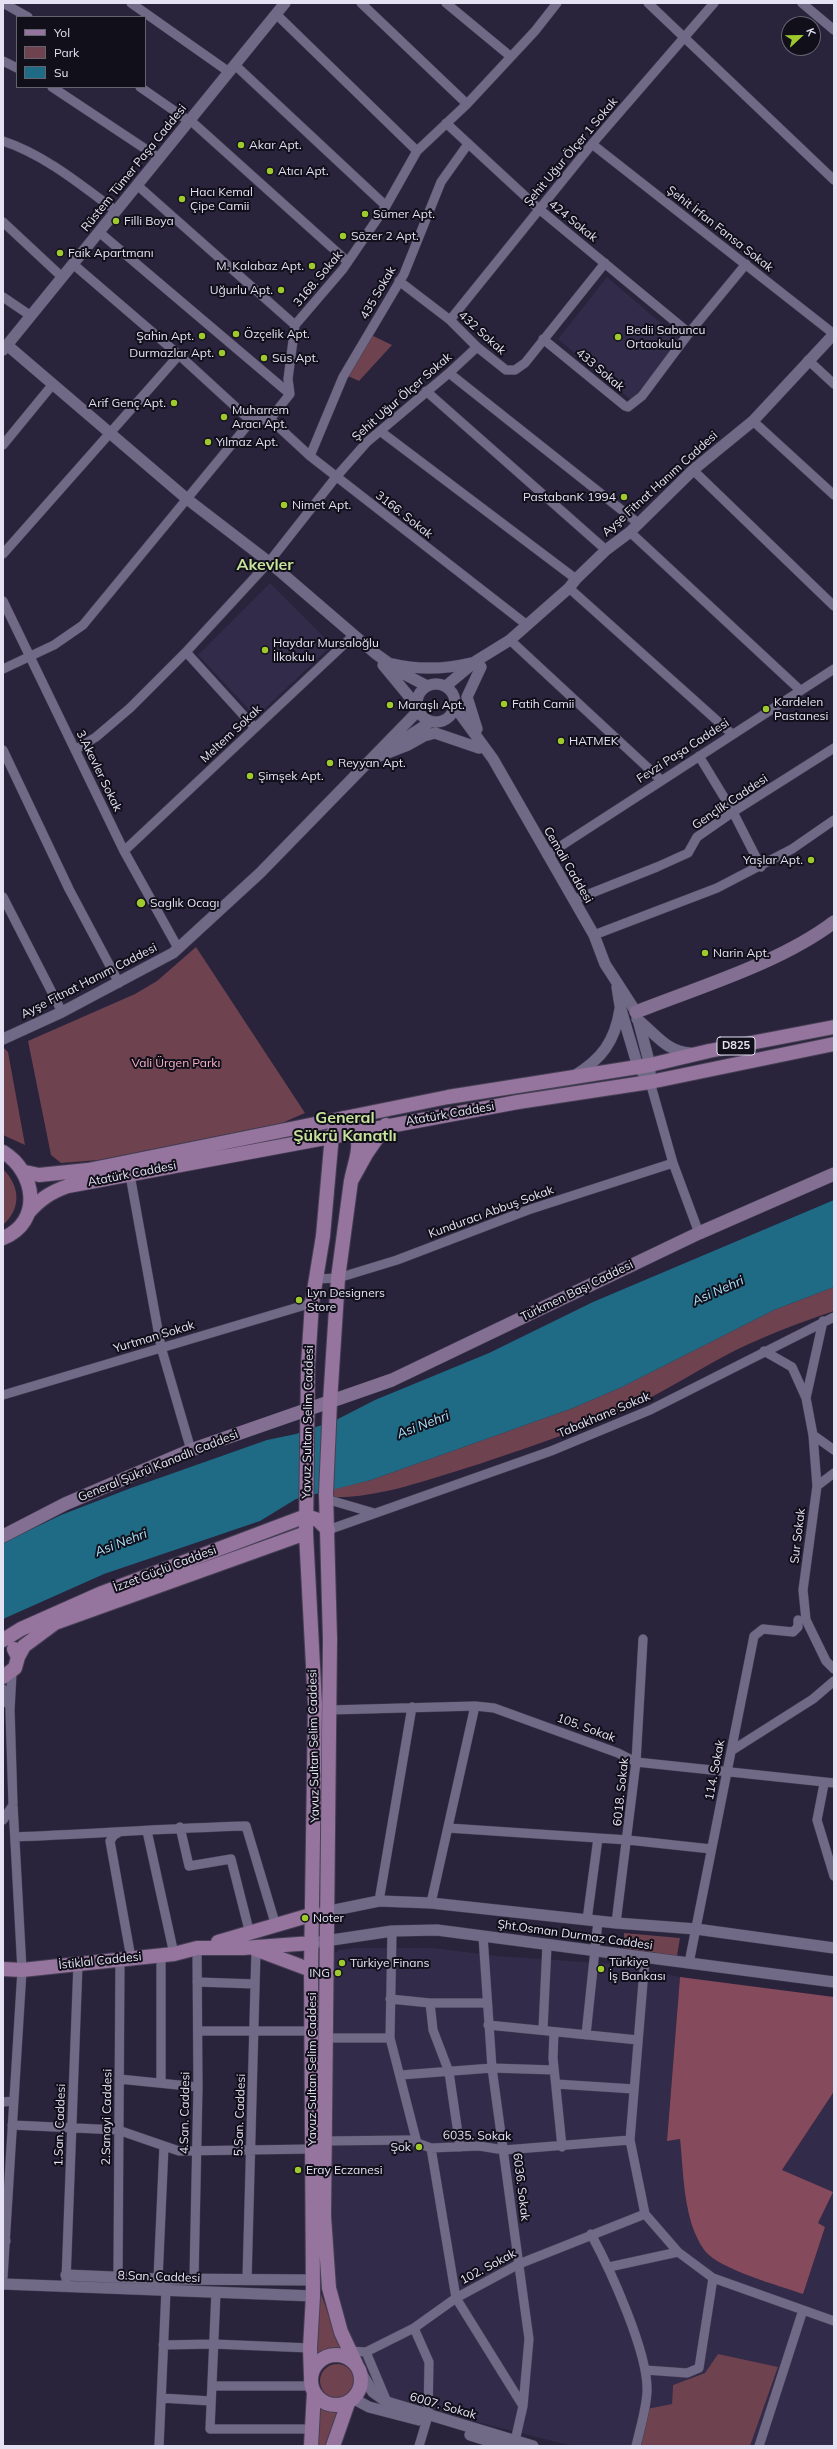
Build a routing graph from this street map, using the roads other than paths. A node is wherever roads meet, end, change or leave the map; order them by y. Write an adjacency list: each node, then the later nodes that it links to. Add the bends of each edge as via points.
1 (3, 3): 10 (street)
2 (130, 3): 16 (street)
3 (361, 3): 19 (street)
4 (446, 3): 13 (street)
5 (557, 3): 13 (street, 3168. Sokak, via 535,31)
6 (648, 3): 12 (street)
7 (714, 3): 12 (street, Şehit Uğur Ölçer 1 Sokak)
8 (806, 4): 11 (street)
9 (279, 7): 16 (street, Rüstem Tümer Paşa Caddesi); 25 (street)
10 (26, 16)
11 (834, 30)
12 (682, 38): 24 (street, Şehit Uğur Ölçer 1 Sokak); 27 (street)
13 (510, 56): 19 (street, 3168. Sokak)
14 (3, 61): 15 (street)
15 (16, 68)
16 (232, 68): 20 (street, Rüstem Tümer Paşa Caddesi); 29 (street)
17 (54, 88): 26 (street)
18 (141, 88): 20 (street)
19 (467, 104): 21 (street, 3168. Sokak)
20 (189, 121): 26 (street, Rüstem Tümer Paşa Caddesi); 34 (street)
21 (446, 123): 23 (street, 424 Sokak); 25 (street, 3168. Sokak)
22 (3, 141): 31 (street, via 22,147)
23 (468, 144): 30 (street, 424 Sokak); 39 (street, 435 Sokak, via 441,182)
24 (592, 144): 30 (street, Şehit Uğur Ölçer 1 Sokak); 37 (street, Şehit İrfan Fansa Sokak)
25 (417, 151): 29 (street, 3168. Sokak)
26 (159, 158): 28 (street, Rüstem Tümer Paşa Caddesi)
27 (834, 180)
28 (137, 185): 31 (street, Rüstem Tümer Paşa Caddesi); 43 (street)
29 (386, 206): 34 (street, 3168. Sokak)
30 (539, 209): 35 (street, 424 Sokak); 42 (street, Şehit Uğur Ölçer 1 Sokak)
31 (116, 211): 33 (street, Rüstem Tümer Paşa Caddesi)
32 (3, 222): 38 (street)
33 (99, 232): 36 (street, Rüstem Tümer Paşa Caddesi); 55 (street)
34 (348, 262): 43 (street, 3168. Sokak)
35 (605, 263): 44 (street, 424 Sokak); 46 (street, 432 Sokak)
36 (73, 264): 38 (street, Rüstem Tümer Paşa Caddesi); 49 (street)
37 (746, 264): 44 (street, 433 Sokak); 45 (street, Şehit İrfan Fansa Sokak)
38 (62, 277): 41 (street, Rüstem Tümer Paşa Caddesi)
39 (399, 281): 42 (street, 432 Sokak); 62 (street, 435 Sokak, via 343,378)
40 (3, 297): 41 (street)
41 (31, 316): 47 (street, Rüstem Tümer Paşa Caddesi)
42 (450, 320): 48 (street, 432 Sokak)
43 (295, 325): 55 (street, 3168. Sokak, via 288,379)
44 (689, 332): 46 (street, 433 Sokak, via 642,396 628,407)
45 (834, 334): 50 (street, Ayşe Fitnat Hanım Caddesi)
46 (543, 339): 48 (street, 432 Sokak, via 525,363 515,370 506,370)
47 (4, 346): 52 (street)
48 (477, 347): 51 (street, Şehit Uğur Ölçer Sokak)
49 (179, 355): 57 (street); 60 (street)
50 (808, 360): 53 (street); 58 (street, Ayşe Fitnat Hanım Caddesi)
51 (449, 373): 54 (street, Şehit Uğur Ölçer Sokak); 67 (street)
52 (53, 384): 60 (street); 61 (street)
53 (834, 384)
54 (426, 391): 59 (street, Şehit Uğur Ölçer Sokak); 69 (street)
55 (290, 394): 56 (street)
56 (270, 419): 57 (street); 62 (street, 3166. Sokak)
57 (251, 421): 66 (street)
58 (753, 421): 63 (street, Ayşe Fitnat Hanım Caddesi); 65 (street)
59 (380, 431): 64 (street, Şehit Uğur Ölçer Sokak); 72 (street)
60 (111, 433): 66 (street); 70 (street)
61 (3, 445)
62 (310, 456): 64 (street, 3166. Sokak)
63 (693, 470): 67 (street, Ayşe Fitnat Hanım Caddesi, via 667,498); 75 (street)
64 (336, 477): 71 (street, Şehit Uğur Ölçer Sokak); 76 (street, 3166. Sokak)
65 (834, 495)
66 (187, 499): 71 (street); 81 (street, via 83,624 54,645)
67 (638, 523): 68 (street, Ayşe Fitnat Hanım Caddesi)
68 (630, 532): 69 (street, Ayşe Fitnat Hanım Caddesi); 88 (street)
69 (606, 550): 72 (street, Ayşe Fitnat Hanım Caddesi)
70 (3, 554)
71 (269, 562): 77 (street); 80 (street, Şehit Uğur Ölçer Sokak)
72 (576, 579): 73 (street, Ayşe Fitnat Hanım Caddesi)
73 (569, 588): 76 (street, Ayşe Fitnat Hanım Caddesi); 94 (street)
74 (3, 602): 81 (street, 3.Akevler Sokak)
75 (834, 606)
76 (527, 625): 78 (street, Ayşe Fitnat Hanım Caddesi)
77 (354, 635): 79 (street); 93 (street, Meltem Sokak)
78 (510, 640): 83 (street, Ayşe Fitnat Hanım Caddesi); 101 (street)
79 (365, 645): 82 (street); 91 (street)
80 (186, 652): 93 (street); 98 (street, Şehit Uğur Ölçer Sokak, via 130,708 96,737)
81 (30, 656): 84 (street); 98 (street, 3.Akevler Sokak)
82 (389, 664): 83 (street, via 427,668); 86 (street)
83 (478, 664): 87 (street, Ayşe Fitnat Hanım Caddesi); 89 (street, Ayşe Fitnat Hanım Caddesi); 95 (street, via 467,697)
84 (3, 669)
85 (834, 669): 88 (street, Fevzi Paşa Caddesi)
86 (427, 686): 87 (street); 91 (street, Ayşe Fitnat Hanım Caddesi, via 418,694)
87 (446, 686): 89 (street)
88 (800, 690): 94 (street, Fevzi Paşa Caddesi)
89 (454, 696): 90 (street)
90 (455, 707): 92 (street, Ayşe Fitnat Hanım Caddesi, via 450,717); 95 (street, Cemali Caddesi)
91 (418, 709): 92 (street); 100 (street, Ayşe Fitnat Hanım Caddesi)
92 (435, 722): 95 (street, Cemali Caddesi); 100 (street, Ayşe Fitnat Hanım Caddesi)
93 (255, 728): 104 (street, Meltem Sokak)
94 (732, 734): 99 (street, Fevzi Paşa Caddesi)
95 (482, 748): 100 (street, via 435,733); 105 (street, Cemali Caddesi, via 494,759)
96 (834, 748): 102 (street, Gençlik Caddesi)
97 (3, 750): 112 (street, via 69,889)
98 (76, 750): 104 (street, 3.Akevler Sokak)
99 (699, 756): 101 (street, Fevzi Paşa Caddesi); 102 (street)
100 (375, 759): 111 (street, Ayşe Fitnat Hanım Caddesi)
101 (662, 780): 105 (street, Fevzi Paşa Caddesi)
102 (733, 812): 106 (street); 108 (street, Gençlik Caddesi, via 698,837 688,853 657,868)
103 (834, 820): 106 (street)
104 (124, 851): 111 (street, 3.Akevler Sokak)
105 (547, 855): 108 (street, Cemali Caddesi)
106 (761, 867): 110 (street, via 717,888)
107 (3, 897): 115 (street)
108 (574, 900): 110 (street, Cemali Caddesi)
109 (834, 922): 116 (main road, via 816,936 749,968)
110 (594, 935): 113 (street, Cemali Caddesi, via 605,964)
111 (178, 948): 112 (street, Ayşe Fitnat Hanım Caddesi)
112 (119, 983): 115 (street, Ayşe Fitnat Hanım Caddesi)
113 (617, 985): 114 (street, Cemali Caddesi); 116 (street, Cemali Caddesi)
114 (620, 1006): 121 (street, Cemali Caddesi); 122 (street, Cemali Caddesi, via 615,1034 609,1046 588,1068)
115 (62, 1012): 118 (street, Ayşe Fitnat Hanım Caddesi)
116 (636, 1015): 120 (street, Cemali Caddesi, via 663,1044 674,1050); 121 (street, Cemali Caddesi)
117 (834, 1027): 120 (main road, Atatürk Caddesi / D825)
118 (3, 1039)
119 (834, 1044): 123 (main road, Atatürk Caddesi / D825)
120 (700, 1053): 121 (main road, Atatürk Caddesi / D825)
121 (644, 1066): 122 (main road, Atatürk Caddesi / D825); 123 (street, Cemali Caddesi)
122 (570, 1078): 124 (main road, Atatürk Caddesi / D825, via 448,1097)
123 (650, 1082): 125 (main road, Atatürk Caddesi / D825); 129 (street)
124 (343, 1118): 126 (main road); 127 (main road, Yavuz Sultan Selim Caddesi); 130 (main road, Atatürk Caddesi / D825, via 88,1170 39,1175)
125 (386, 1125): 126 (main road, Atatürk Caddesi / D825); 133 (main road, Yavuz Sultan Selim Caddesi, via 366,1154)
126 (356, 1131): 127 (main road, Atatürk Caddesi / D825); 133 (main road, via 359,1141)
127 (332, 1135): 132 (main road, Atatürk Caddesi / D825); 138 (main road, Yavuz Sultan Selim Caddesi, via 323,1236)
128 (3, 1152): 130 (main road, via 16,1160)
129 (673, 1163): 135 (street); 137 (street, Kunduracı Abbuş Sokak, via 528,1210 397,1260)
130 (25, 1172): 134 (main road, via 30,1192)
131 (834, 1174): 135 (main road, Türkmen Başı Caddesi)
132 (130, 1176): 134 (main road, Atatürk Caddesi / D825, via 68,1186 39,1200); 142 (street)
133 (352, 1181): 137 (main road, Yavuz Sultan Selim Caddesi)
134 (28, 1213): 136 (main road, Atatürk Caddesi, via 20,1226)
135 (699, 1233): 146 (main road, Türkmen Başı Caddesi, via 392,1380)
136 (3, 1238)
137 (338, 1278): 138 (street, Kunduracı Abbuş Sokak); 146 (main road, Yavuz Sultan Selim Caddesi)
138 (316, 1279): 139 (main road, Yavuz Sultan Selim Caddesi)
139 (312, 1303): 142 (street, Yurtman Sokak); 146 (main road, Yavuz Sultan Selim Caddesi)
140 (834, 1317): 141 (street, Tabakhane Sokak)
141 (823, 1321): 143 (street, Tabakhane Sokak); 145 (street, Sur Sokak)
142 (162, 1347): 144 (street, Yurtman Sokak); 148 (street)
143 (764, 1351): 145 (street, Sur Sokak, via 792,1367); 154 (street, Tabakhane Sokak, via 650,1410 551,1451)
144 (3, 1395)
145 (806, 1398): 147 (street, Sur Sokak)
146 (316, 1410): 148 (main road, General Şükrü Kanadlı Caddesi); 152 (main road, Yavuz Sultan Selim Caddesi, via 329,1417); 153 (main road, Yavuz Sultan Selim Caddesi)
147 (813, 1435): 149 (street); 151 (street, Sur Sokak)
148 (191, 1450): 157 (main road, General Şükrü Kanadlı Caddesi, via 65,1504)
149 (834, 1450)
150 (834, 1473): 151 (street)
151 (817, 1486): 162 (street, Sur Sokak, via 803,1590 806,1620 826,1661)
152 (326, 1497): 154 (street); 155 (main road, Yavuz Sultan Selim Caddesi)
153 (306, 1510): 155 (main road); 156 (main road, Yavuz Sultan Selim Caddesi); 160 (main road, İzzet Güçlü Caddesi, via 102,1593 21,1629)
154 (374, 1514): 155 (street, Tabakhane Sokak)
155 (328, 1530): 169 (main road, Yavuz Sultan Selim Caddesi)
156 (306, 1533): 161 (main road, İzzet Güçlü Caddesi, via 55,1623 24,1646); 189 (main road, Yavuz Sultan Selim Caddesi, via 315,1704)
157 (3, 1536)
158 (798, 1620): 170 (street, 114. Sokak, via 798,1627 794,1632 763,1629 754,1636)
159 (643, 1639): 171 (street, 6018. Sokak)
160 (3, 1640): 161 (main road, İzzet Güçlü Caddesi, via 13,1646)
161 (18, 1657): 163 (main road, İzzet Güçlü Caddesi, via 15,1668)
162 (834, 1669)
163 (7, 1675): 168 (street)
164 (834, 1681): 170 (street, via 813,1699)
165 (3, 1689): 168 (street)
166 (475, 1706): 167 (street, 105. Sokak); 171 (street, 105. Sokak, via 512,1713); 178 (street)
167 (412, 1707): 169 (street, 105. Sokak); 187 (street)
168 (10, 1710): 175 (street)
169 (330, 1710): 189 (main road, Yavuz Sultan Selim Caddesi)
170 (731, 1751): 172 (street, 114. Sokak)
171 (636, 1762): 172 (street, 105. Sokak); 183 (street, 6018. Sokak)
172 (727, 1773): 174 (street, 105. Sokak); 184 (street, 114. Sokak)
173 (834, 1783): 174 (street, 105. Sokak)
174 (824, 1784): 185 (street, via 817,1820)
175 (13, 1805): 176 (street); 181 (street)
176 (3, 1820)
177 (180, 1827): 179 (street); 192 (street, via 246,1826); 195 (street, via 189,1866 231,1859)
178 (448, 1828): 182 (street); 188 (street)
179 (147, 1831): 180 (street); 204 (street)
180 (118, 1833): 181 (street); 206 (street, 2.Sanayi Caddesi, via 110,1841)
181 (15, 1837): 210 (street)
182 (598, 1838): 183 (street); 190 (street)
183 (628, 1840): 184 (street); 191 (street, 6018. Sokak)
184 (711, 1850): 193 (street, 114. Sokak)
185 (830, 1854): 186 (street)
186 (834, 1876)
187 (379, 1901): 188 (street, Şht.Osman Durmaz Caddesi); 189 (street, Şht.Osman Durmaz Caddesi)
188 (431, 1903): 190 (street, Şht.Osman Durmaz Caddesi)
189 (320, 1913): 192 (main road, İstiklal Caddesi); 197 (main road, Yavuz Sultan Selim Caddesi); 198 (main road, Yavuz Sultan Selim Caddesi)
190 (592, 1920): 191 (street, Şht.Osman Durmaz Caddesi); 203 (street)
191 (616, 1923): 193 (street, Şht.Osman Durmaz Caddesi)
192 (276, 1926): 195 (main road, İstiklal Caddesi)
193 (696, 1929): 201 (street, Şht.Osman Durmaz Caddesi); 207 (street, 114. Sokak)
194 (392, 1931): 196 (street, Şht.Osman Durmaz Caddesi, via 437,1930); 197 (street, Şht.Osman Durmaz Caddesi); 215 (street)
195 (250, 1934): 200 (main road, İstiklal Caddesi)
196 (483, 1936): 199 (street, Şht.Osman Durmaz Caddesi); 217 (street, 6036. Sokak)
197 (326, 1940): 198 (street, Şht.Osman Durmaz Caddesi); 225 (main road, Yavuz Sultan Selim Caddesi)
198 (312, 1943): 202 (main road, İstiklal Caddesi); 211 (main road, Yavuz Sultan Selim Caddesi)
199 (547, 1945): 203 (street, Şht.Osman Durmaz Caddesi); 219 (street)
200 (197, 1948): 202 (main road, İstiklal Caddesi); 204 (main road, İstiklal Caddesi); 212 (street, 4.San. Caddesi)
201 (834, 1948)
202 (250, 1949): 211 (main road, İstiklal Caddesi); 214 (street, 5.San. Caddesi)
203 (594, 1951): 205 (street, Şht.Osman Durmaz Caddesi); 224 (street)
204 (167, 1954): 206 (main road, İstiklal Caddesi); 233 (street)
205 (645, 1958): 207 (street, Şht.Osman Durmaz Caddesi); 227 (street)
206 (125, 1959): 208 (main road, İstiklal Caddesi); 232 (street, 2.Sanayi Caddesi)
207 (689, 1963): 213 (street, Şht.Osman Durmaz Caddesi)
208 (78, 1964): 210 (main road, İstiklal Caddesi); 240 (street, 1.San. Caddesi)
209 (3, 1969): 210 (main road, İstiklal Caddesi)
210 (22, 1970): 237 (street)
211 (311, 1970): 222 (main road, Yavuz Sultan Selim Caddesi)
212 (197, 1982): 214 (street); 220 (street, 4.San. Caddesi)
213 (834, 1982)
214 (255, 1984): 221 (street, 5.San. Caddesi)
215 (390, 1999): 216 (street); 226 (street)
216 (430, 2003): 217 (street); 230 (street, via 433,2030)
217 (486, 2003): 218 (street, 6036. Sokak)
218 (488, 2025): 219 (street); 228 (street, 6036. Sokak)
219 (543, 2029): 223 (street)
220 (198, 2031): 221 (street); 235 (street, 4.San. Caddesi)
221 (254, 2031): 222 (street); 251 (street, 5.San. Caddesi)
222 (312, 2031): 249 (main road, Yavuz Sultan Selim Caddesi)
223 (554, 2032): 224 (street); 229 (street)
224 (586, 2034): 227 (street)
225 (325, 2038): 226 (street); 243 (main road, Yavuz Sultan Selim Caddesi)
226 (390, 2038): 231 (street)
227 (638, 2040): 236 (street)
228 (492, 2068): 229 (street); 230 (street); 252 (street, 6036. Sokak)
229 (554, 2070): 234 (street)
230 (449, 2072): 231 (street); 246 (street)
231 (401, 2075): 244 (street)
232 (119, 2079): 233 (street); 241 (street, 2.Sanayi Caddesi)
233 (161, 2082): 235 (street)
234 (556, 2084): 236 (street); 247 (street)
235 (198, 2087): 250 (street, 4.San. Caddesi)
236 (634, 2089): 242 (street)
237 (14, 2101): 238 (street); 239 (street)
238 (3, 2102)
239 (12, 2125): 240 (street); 255 (street)
240 (72, 2128): 241 (street); 259 (street, 1.San. Caddesi)
241 (118, 2130): 245 (street); 260 (street, 2.Sanayi Caddesi)
242 (630, 2140): 247 (street, 6035. Sokak); 253 (street)
243 (325, 2141): 244 (street, 6035. Sokak, via 409,2140); 280 (main road, Yavuz Sultan Selim Caddesi, via 324,2216 329,2288 341,2332)
244 (417, 2143): 248 (street, 6035. Sokak)
245 (164, 2146): 250 (street, via 179,2151); 263 (street)
246 (460, 2146): 248 (street, 6035. Sokak); 252 (street, 6035. Sokak)
247 (562, 2147): 252 (street, 6035. Sokak)
248 (431, 2148): 272 (street)
249 (312, 2149): 251 (street); 266 (main road, Yavuz Sultan Selim Caddesi)
250 (197, 2150): 251 (street); 264 (street, 4.San. Caddesi)
251 (251, 2150): 265 (street, 5.San. Caddesi)
252 (504, 2150): 257 (street, 6036. Sokak)
253 (645, 2214): 254 (street, 102. Sokak); 256 (street)
254 (592, 2234): 257 (street, 102. Sokak); 258 (street)
255 (4, 2241): 261 (street)
256 (678, 2252): 258 (street); 262 (street)
257 (519, 2264): 272 (street, 102. Sokak); 288 (street, 6036. Sokak, via 529,2339)
258 (609, 2267): 281 (street)
259 (66, 2275): 260 (street, 8.San. Caddesi); 268 (street, 1.San. Caddesi)
260 (118, 2276): 263 (street, 8.San. Caddesi)
261 (3, 2277)
262 (712, 2278): 273 (street); 281 (street, via 699,2368 687,2373)
263 (158, 2279): 264 (street, 8.San. Caddesi)
264 (194, 2279): 265 (street, 8.San. Caddesi)
265 (247, 2280): 266 (street, 8.San. Caddesi)
266 (313, 2280): 271 (main road, Yavuz Sultan Selim Caddesi)
267 (3, 2284): 268 (street, 8.San. Caddesi)
268 (65, 2286): 269 (street, 8.San. Caddesi)
269 (166, 2290): 270 (street, 8.San. Caddesi); 277 (street)
270 (216, 2292): 271 (street, 8.San. Caddesi); 276 (street)
271 (313, 2296): 278 (main road, Yavuz Sultan Selim Caddesi)
272 (456, 2298): 275 (street, 102. Sokak); 288 (street)
273 (803, 2310): 274 (street); 299 (street)
274 (834, 2321)
275 (414, 2328): 279 (street, 102. Sokak); 289 (street, via 429,2362)
276 (213, 2344): 277 (street); 278 (street); 283 (street)
277 (163, 2345): 284 (street)
278 (310, 2348): 282 (main road, Yavuz Sultan Selim Caddesi)
279 (366, 2352): 280 (street, 102. Sokak); 287 (street)
280 (355, 2362): 282 (main road, Yavuz Sultan Selim Caddesi, via 333,2355 318,2362); 286 (main road, Yavuz Sultan Selim Caddesi, via 361,2384); 287 (street, 6007. Sokak, via 374,2392)
281 (645, 2370): 298 (street, via 647,2392)
282 (312, 2385): 283 (street); 286 (main road, via 323,2402 335,2406); 290 (main road, Yavuz Sultan Selim Caddesi)
283 (213, 2386): 285 (street)
284 (161, 2398): 285 (street); 293 (street)
285 (211, 2401): 290 (street, via 210,2429)
286 (351, 2401): 289 (street, 6007. Sokak); 295 (main road, Yavuz Sultan Selim Caddesi)
287 (387, 2402): 289 (street, 6007. Sokak)
288 (523, 2406): 292 (street, 6036. Sokak)
289 (427, 2419): 291 (street, 6007. Sokak); 296 (street)
290 (311, 2429): 294 (main road, Yavuz Sultan Selim Caddesi)
291 (482, 2439): 292 (street, 6007. Sokak)
292 (510, 2443): 297 (street, 6007. Sokak)
293 (160, 2446)
294 (311, 2446)
295 (333, 2446)
296 (419, 2446)
297 (533, 2446)
298 (636, 2446)
299 (759, 2446)

